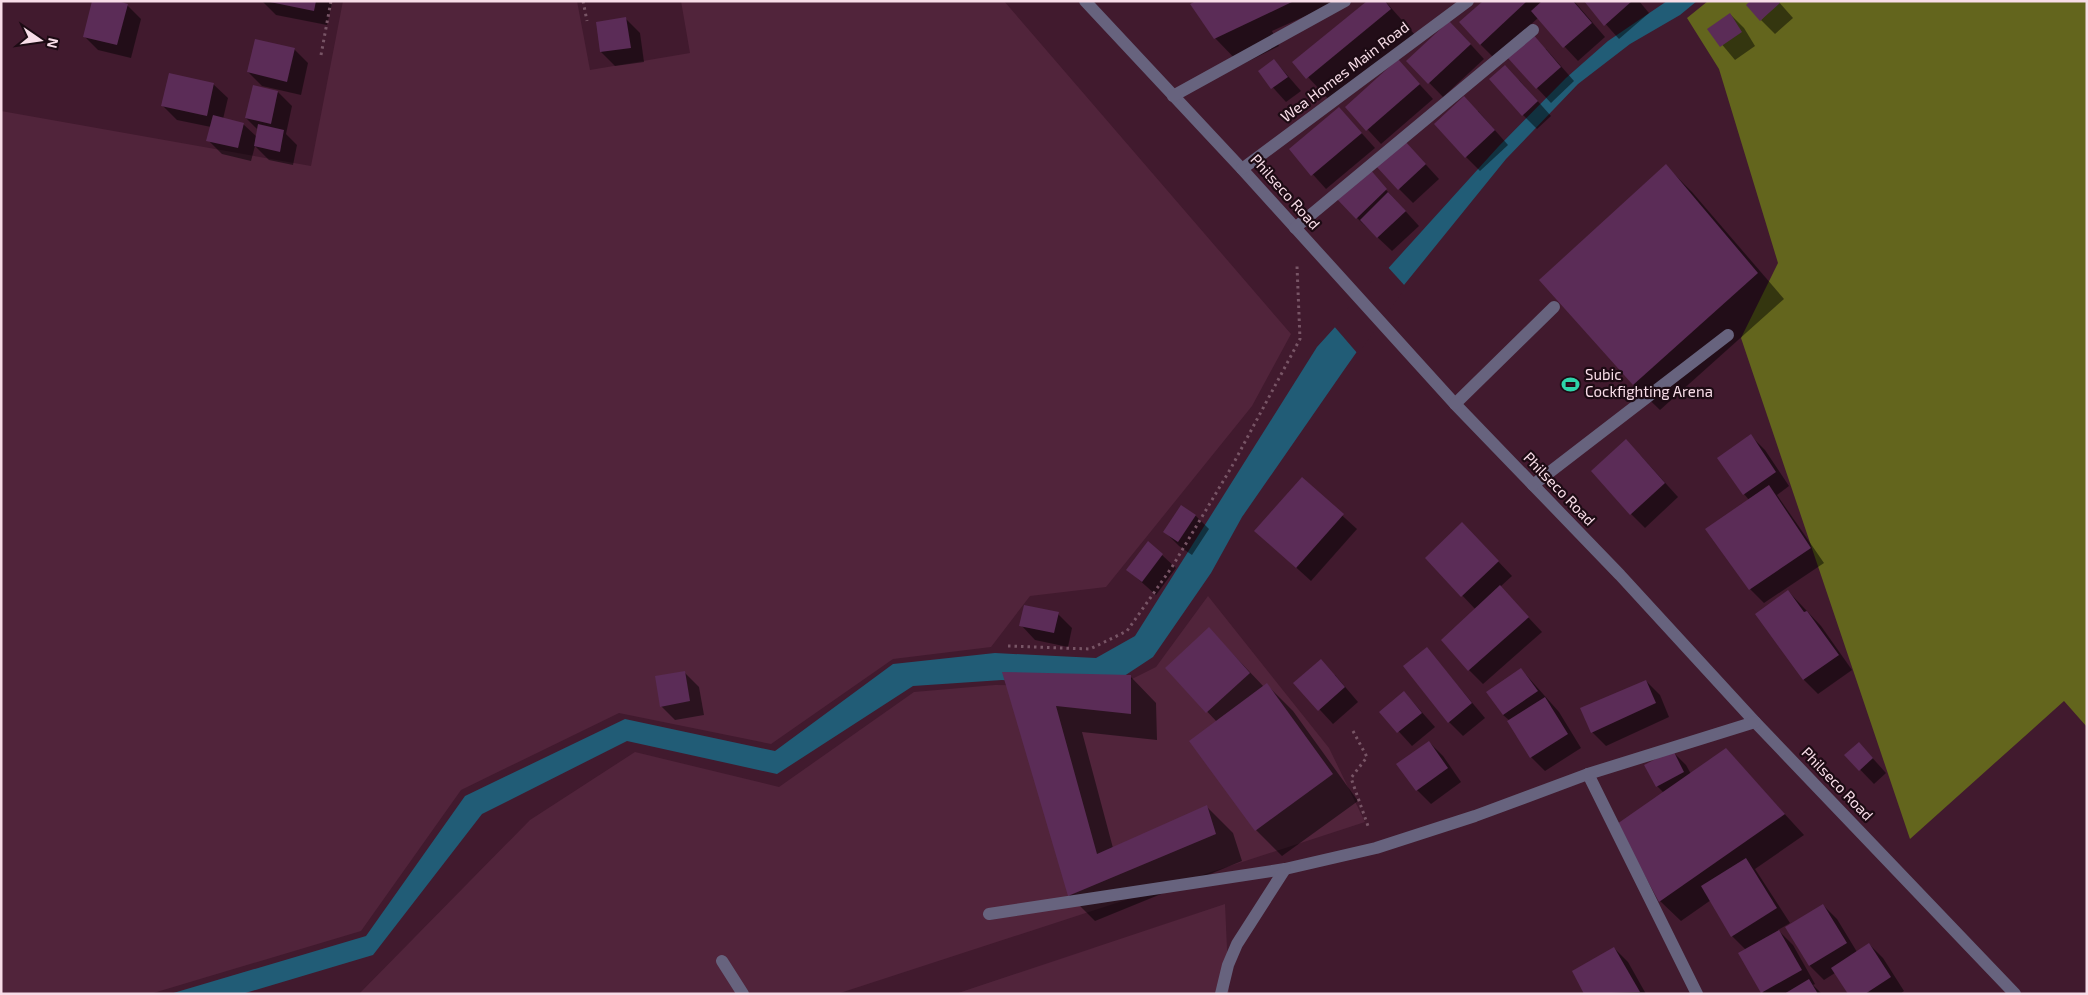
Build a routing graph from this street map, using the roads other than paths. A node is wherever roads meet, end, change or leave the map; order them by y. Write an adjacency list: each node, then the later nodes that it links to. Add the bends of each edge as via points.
1 (1085, 1): 5 (street, Philseco Road)
2 (1345, 1): 5 (street)
3 (1468, 1): 6 (street, Wea Homes Main Road)
4 (1533, 30): 7 (street)
5 (1174, 96): 6 (street, Philseco Road)
6 (1242, 169): 7 (street, Philseco Road)
7 (1296, 228): 10 (street, Philseco Road)
8 (1554, 307): 10 (street)
9 (1728, 335): 11 (street)
10 (1455, 404): 11 (street, Philseco Road)
11 (1533, 485): 12 (street, Philseco Road)
12 (1755, 722): 13 (street); 20 (street, Philseco Road)
13 (1588, 774): 14 (street, via 1376,848); 19 (street)
14 (1285, 869): 15 (street); 18 (street, via 1238,944 1228,965)
15 (989, 914)
16 (722, 962): 17 (street)
17 (742, 994)
18 (1221, 994)
19 (1697, 994)
20 (2015, 994)

